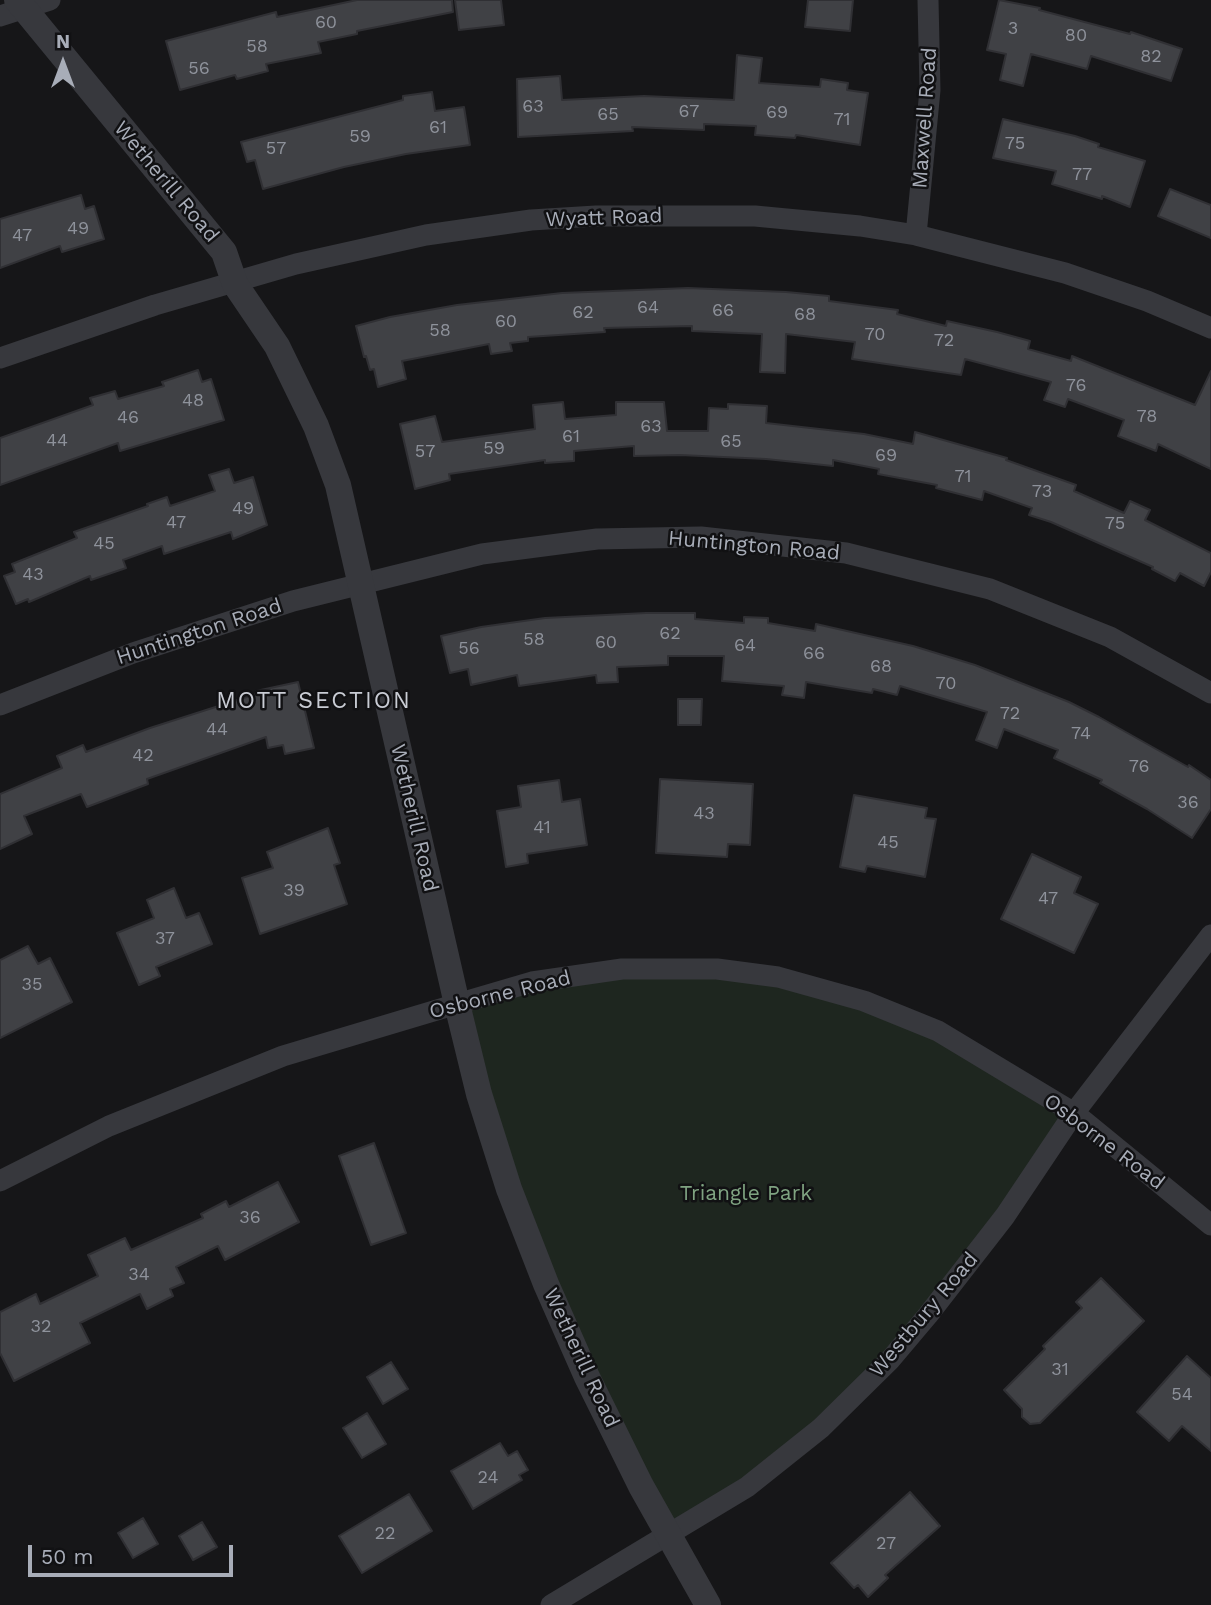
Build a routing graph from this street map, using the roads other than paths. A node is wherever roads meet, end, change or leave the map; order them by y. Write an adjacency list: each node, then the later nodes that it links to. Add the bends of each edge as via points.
1 (50, 0): 3 (street)
2 (929, 0): 4 (street, Maxwell Road, via 930,90)
3 (13, 8): 5 (street, Wetherill Road, via 224,252)
4 (916, 235): 5 (street, Wyatt Road, via 755,216 531,220 426,234 296,264); 6 (street, Wyatt Road, via 1065,273)
5 (235, 284): 7 (street, Wyatt Road, via 155,305); 8 (street, Wetherill Road, via 277,346 316,426 338,485)
6 (1211, 328)
7 (0, 358)
8 (360, 584): 9 (street, Huntington Road, via 482,554 597,539 701,537 846,553 990,589 1110,637); 10 (street, Huntington Road, via 133,653); 12 (street, Wetherill Road)
9 (1211, 693)
10 (0, 705)
11 (1211, 935): 13 (street, Westbury Road)
12 (457, 1004): 13 (street, Osborne Road, via 533,982 622,969 717,969 778,977 864,1001 938,1031); 14 (street, Osborne Road, via 283,1056 109,1126); 16 (street, Wetherill Road, via 509,1189 546,1284 587,1377)
13 (1074, 1113): 15 (street, Osborne Road); 16 (street, Westbury Road, via 1005,1216 890,1360 821,1428 747,1487)
14 (0, 1181)
15 (1211, 1225)
16 (670, 1535): 17 (street, Westbury Road); 18 (street, Wetherill Road)
17 (551, 1605)
18 (708, 1605)

